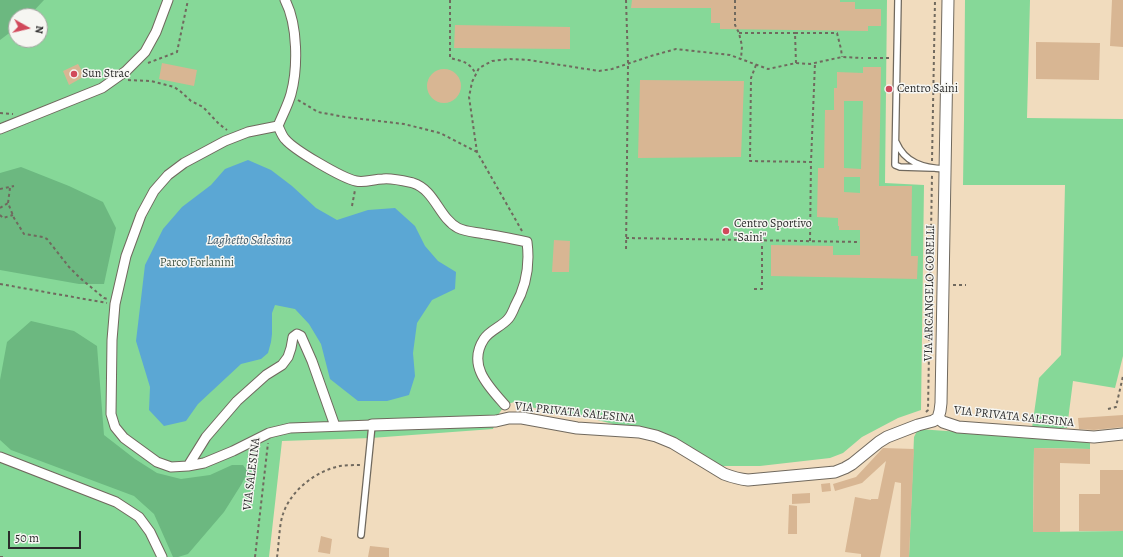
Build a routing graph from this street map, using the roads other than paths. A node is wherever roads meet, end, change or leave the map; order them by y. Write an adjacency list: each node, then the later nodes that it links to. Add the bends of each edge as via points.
1 (168, 0): 6 (street, via 145,52 126,71 102,88)
2 (285, 0): 5 (street, via 294,29 295,75 291,95)
3 (898, 0): 7 (lane)
4 (948, 0): 9 (street, VIA ARCANGELO CORELLI)
5 (278, 126): 10 (street, via 285,139 298,150 347,178 356,181 383,179 414,184 424,189 448,220 458,227 468,232 527,242 526,282 522,294 507,321 484,338 477,358 479,370); 17 (street, via 248,132 225,141 184,163 168,175 154,191 141,215 126,256 115,302 111,414 115,426 124,438 158,462 170,467)
6 (0, 130)
7 (895, 139): 8 (lane, via 899,150 908,159); 8 (lane, via 896,166)
8 (932, 168): 9 (lane)
9 (945, 168): 11 (street, VIA ARCANGELO CORELLI, via 941,403)
10 (508, 411): 11 (street, VIA PRIVATA SALESINA, via 522,418 577,428 639,432 656,436 673,442 724,474 741,480 835,472 852,464 887,437); 12 (street, VIA PRIVATA SALESINA, via 496,421)
11 (938, 418): 15 (street, VIA PRIVATA SALESINA, via 958,426 1094,437)
12 (372, 425): 14 (street, VIA PRIVATA SALESINA); 18 (lane)
13 (335, 426): 14 (street, VIA SALESINA); 17 (street, VIA SALESINA, via 290,428 269,433 204,463); 17 (street, via 312,361 301,336 297,334 293,337 288,357 282,365 266,375 237,401 206,437)
14 (355, 426)
15 (1123, 434)
16 (0, 457): 19 (street, via 116,502 138,517 150,532)
17 (188, 466)
18 (361, 535)
19 (162, 557)

